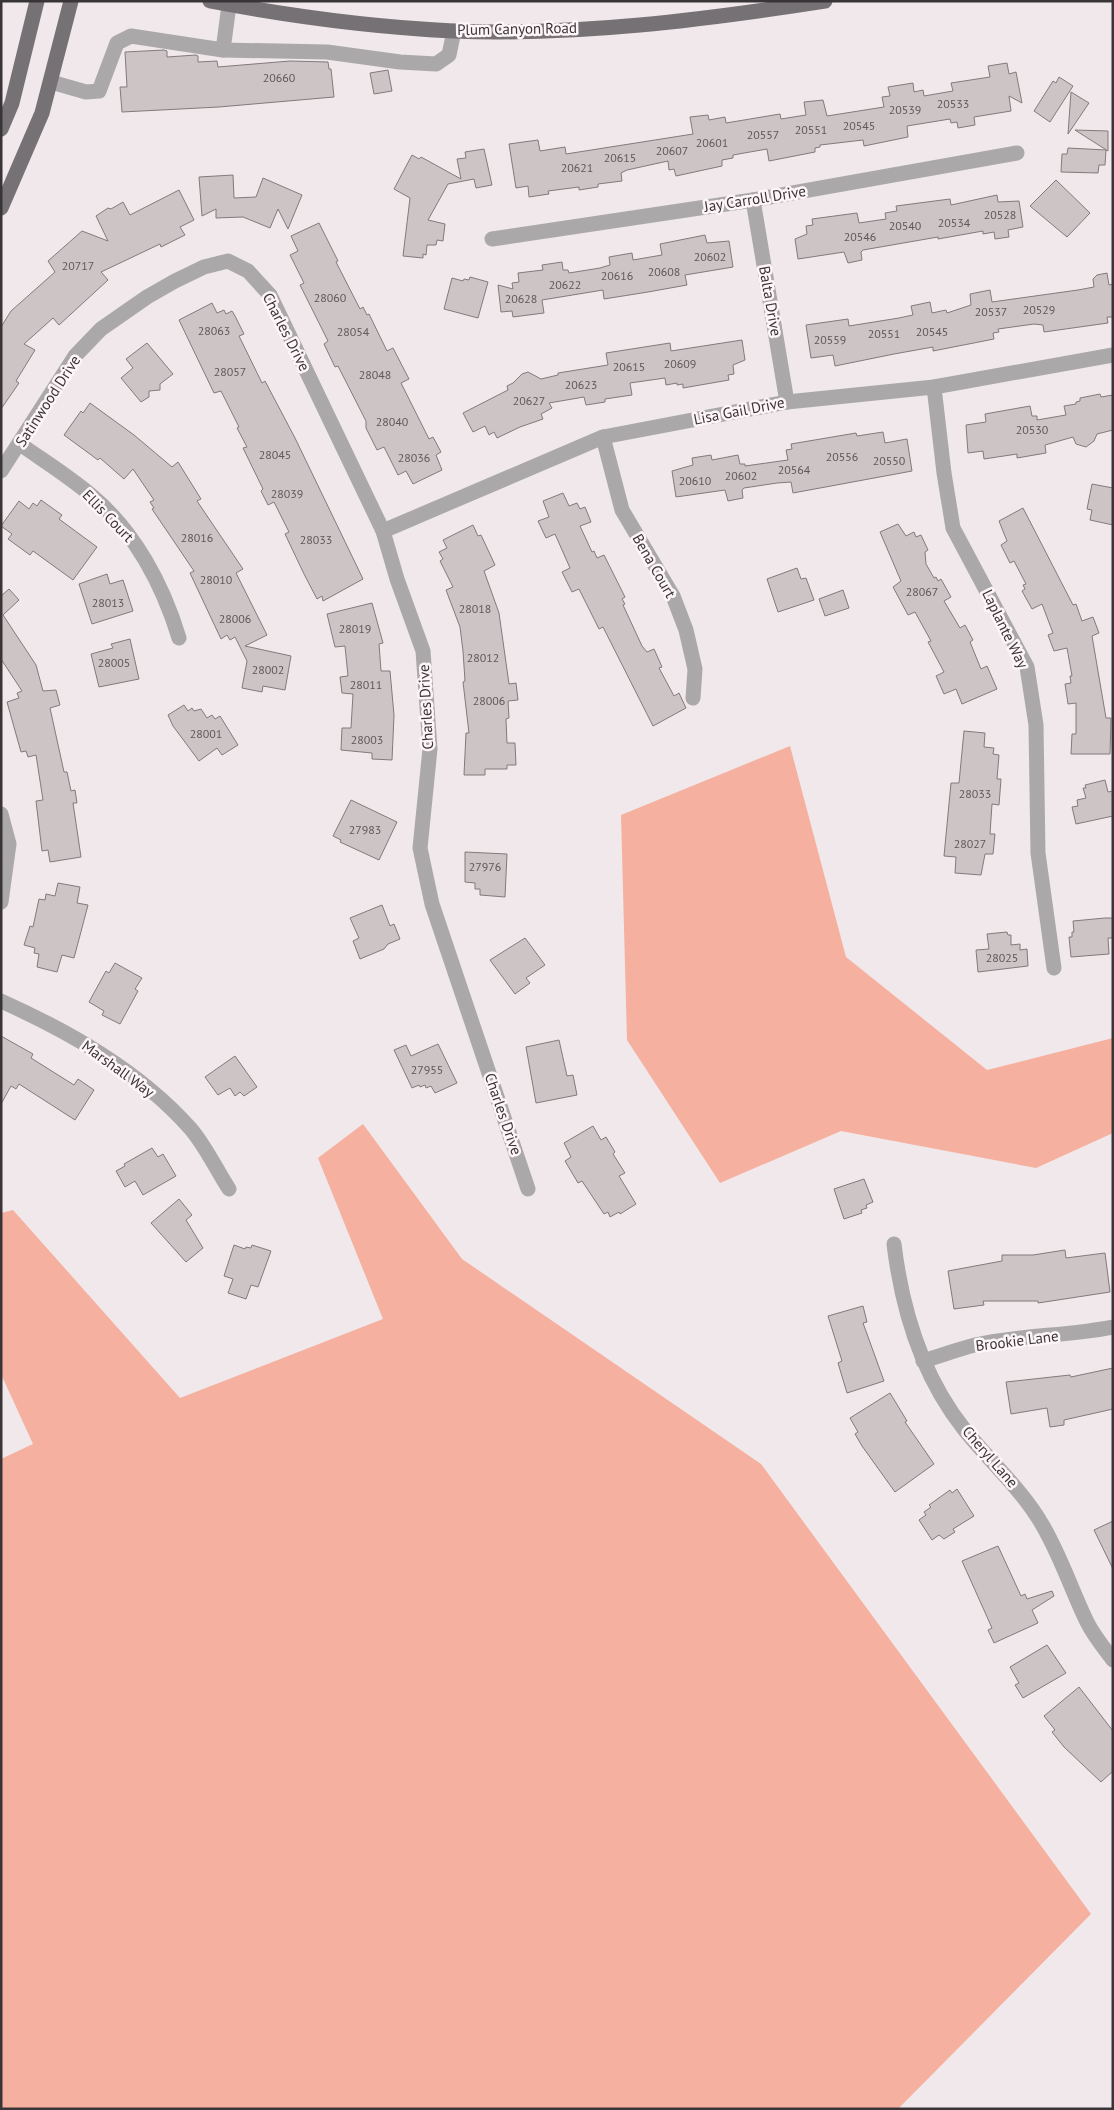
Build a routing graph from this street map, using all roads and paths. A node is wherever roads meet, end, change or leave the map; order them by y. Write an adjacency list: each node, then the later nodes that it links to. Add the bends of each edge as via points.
1 (37, 1): 9 (main road, via 12,103)
2 (71, 1): 8 (main road)
3 (210, 1): 5 (main road, Plum Canyon Road)
4 (825, 1): 6 (main road, Plum Canyon Road, via 668,22 550,31)
5 (228, 5): 6 (main road, Plum Canyon Road); 7 (street)
6 (454, 31): 7 (street, via 449,55 436,64 327,52)
7 (223, 50): 8 (street, via 131,36 117,43 100,91 86,92)
8 (51, 82): 12 (main road, via 42,113)
9 (1, 128)
10 (1017, 153): 11 (street, Jay Carroll Drive)
11 (753, 200): 13 (street, Jay Carroll Drive); 17 (street, Balta Drive)
12 (1, 208)
13 (492, 239)
14 (228, 261): 19 (street, Satinwood Drive, via 204,267 175,281 101,330 75,356); 21 (street, Charles Drive, via 248,271 270,295)
15 (1113, 355): 16 (street, Lisa Gail Drive)
16 (934, 387): 17 (street, Lisa Gail Drive); 26 (street, Laplante Way, via 953,528 1027,667 1036,725 1038,853)
17 (787, 402): 18 (street, Lisa Gail Drive)
18 (603, 437): 21 (street, Lisa Gail Drive); 23 (street, Bena Court, via 622,510 673,596 686,630 695,669)
19 (20, 444): 20 (street, Satinwood Drive); 22 (street, Ellis Court, via 93,496 133,540 169,604)
20 (1, 471)
21 (383, 532): 29 (street, Charles Drive, via 423,651 430,749 420,848 432,904)
22 (179, 638)
23 (693, 698)
24 (1, 814): 25 (street, via 9,844)
25 (1, 902)
26 (1054, 968)
27 (1, 1001): 28 (street, Marshall Way, via 55,1026 143,1083 191,1129)
28 (229, 1189)
29 (528, 1189)
30 (894, 1244): 32 (street, Cheryl Lane, via 899,1280)
31 (1113, 1327): 32 (street, Brookie Lane, via 976,1345)
32 (923, 1361): 33 (street, Cheryl Lane, via 964,1429 1012,1481 1043,1525 1088,1624)
33 (1113, 1660)

